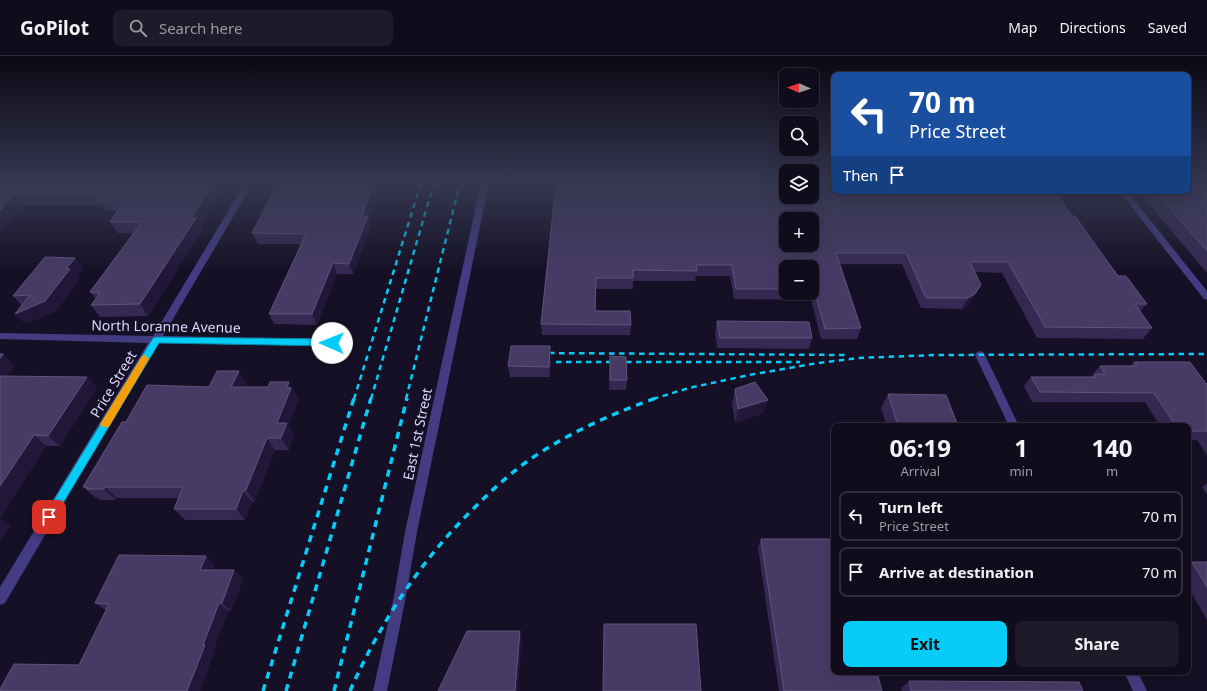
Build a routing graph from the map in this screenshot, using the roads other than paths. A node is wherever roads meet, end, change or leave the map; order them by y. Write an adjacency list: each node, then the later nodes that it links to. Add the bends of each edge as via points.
1 (231, 213): 6 (street, Price Street)
2 (479, 213): 12 (street, East 1st Street)
3 (1140, 213): 4 (street)
4 (1207, 297)
5 (0, 336): 6 (street, North Loranne Avenue)
6 (156, 340): 7 (street, North Loranne Avenue); 10 (street, Price Street)
7 (332, 343)
8 (980, 355): 9 (street)
9 (1013, 423)
10 (0, 599)
11 (1132, 675): 13 (street)
12 (380, 691)
13 (1140, 691)

